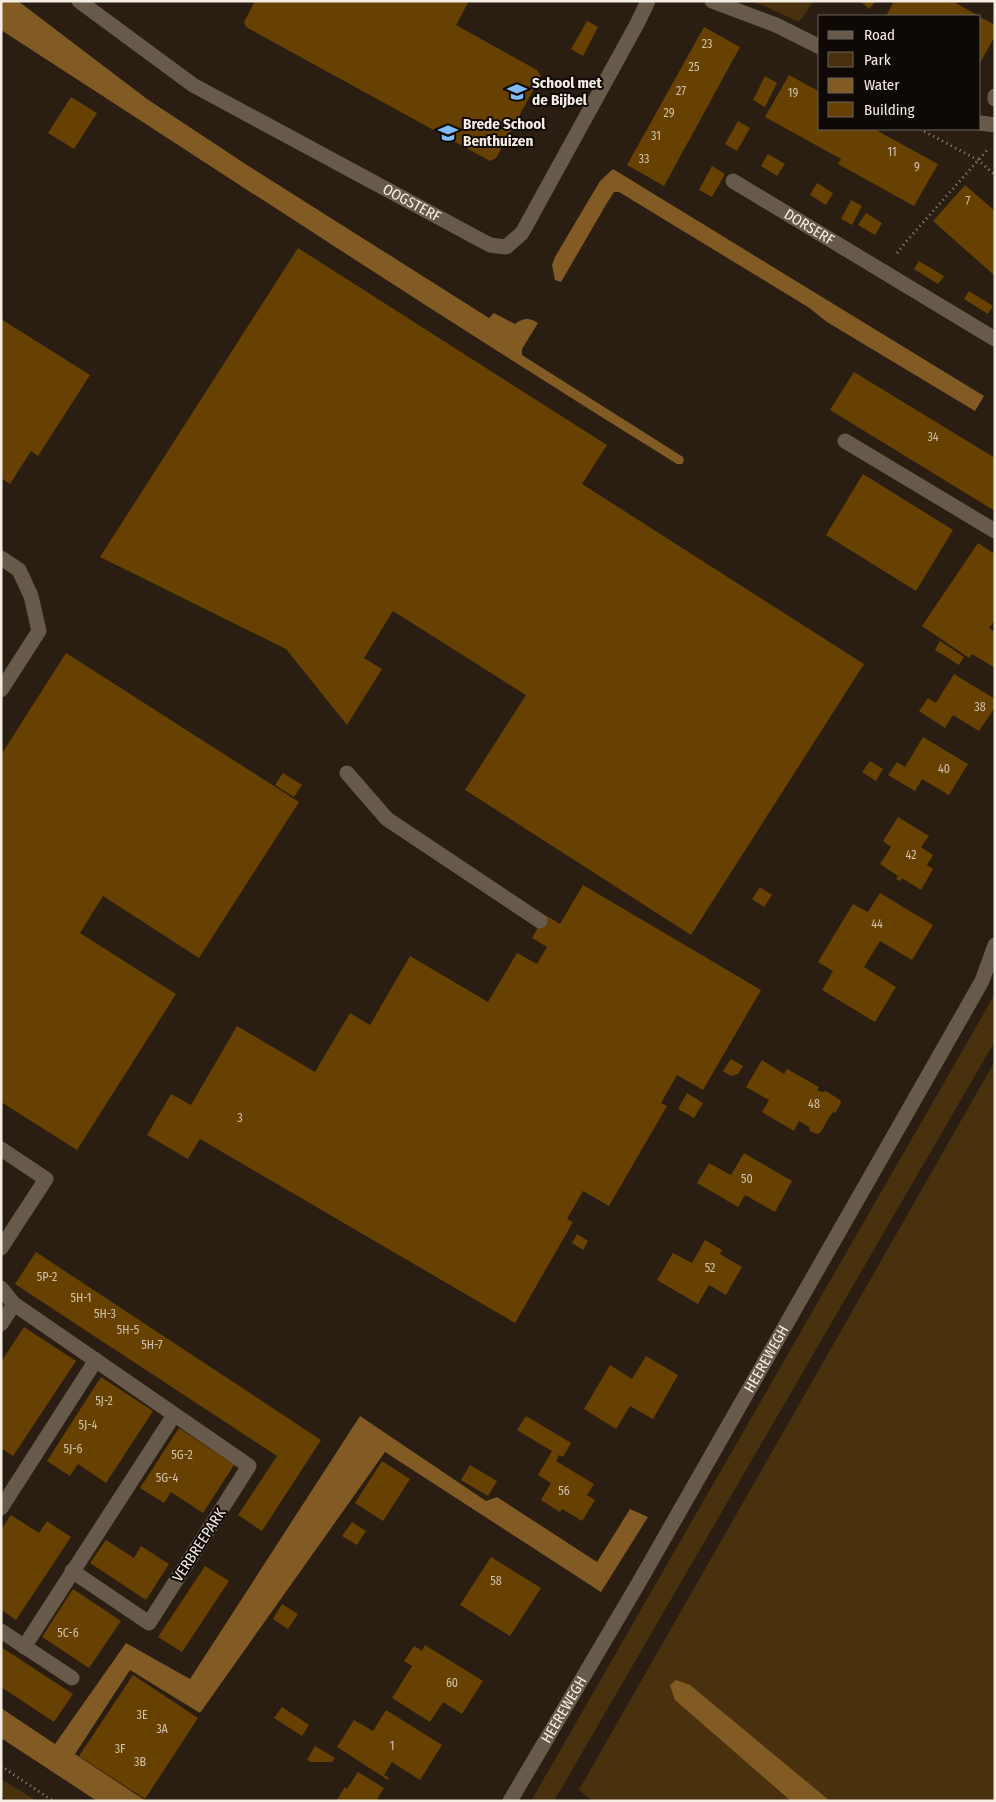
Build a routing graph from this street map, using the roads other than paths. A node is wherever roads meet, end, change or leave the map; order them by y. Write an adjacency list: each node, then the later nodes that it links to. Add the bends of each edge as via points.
1 (79, 1): 2 (street, OOGSTERF, via 193,85 490,245 506,247 522,233)
2 (648, 1)
3 (712, 1): 4 (street, via 776,25)
4 (818, 46)
5 (981, 123): 6 (street)
6 (995, 125)
7 (733, 181): 8 (street, DORSERF)
8 (995, 339)
9 (845, 441): 10 (street)
10 (995, 531)
11 (1, 558): 12 (street, via 19,570 31,596 39,631)
12 (1, 690)
13 (347, 773): 14 (street, via 387,819)
14 (540, 921)
15 (995, 945): 28 (street, HEEREWEGH, via 982,982)
16 (1, 1149): 17 (street, via 46,1179)
17 (1, 1248)
18 (1, 1288): 19 (street, VERBREEPARK)
19 (14, 1304): 20 (street); 21 (street, VERBREEPARK)
20 (1, 1324)
21 (96, 1360): 22 (street, VERBREEPARK); 23 (street)
22 (174, 1415): 24 (street); 24 (street, VERBREEPARK, via 250,1466 149,1623)
23 (1, 1508)
24 (72, 1571): 26 (street)
25 (1, 1632): 26 (street)
26 (24, 1647): 27 (street)
27 (72, 1678)
28 (510, 1801)

